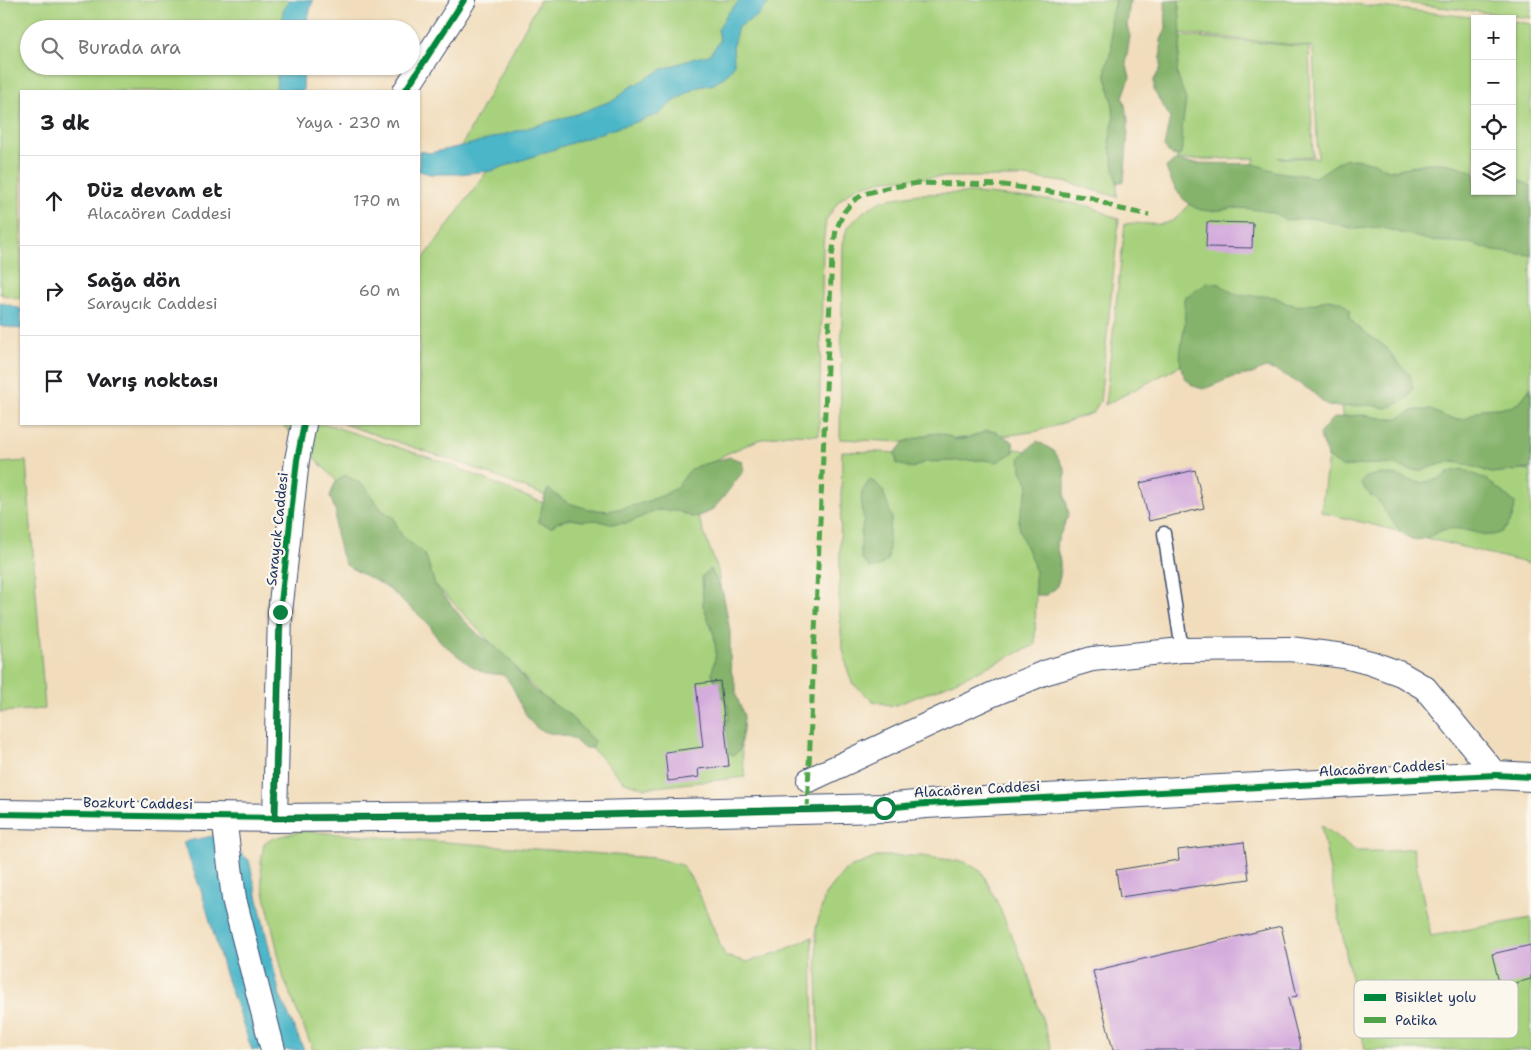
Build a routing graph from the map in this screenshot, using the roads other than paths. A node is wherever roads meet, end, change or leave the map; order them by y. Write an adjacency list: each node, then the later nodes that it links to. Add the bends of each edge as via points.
1 (464, 0): 2 (street)
2 (420, 68)
3 (415, 75): 4 (street)
4 (406, 90)
5 (304, 425): 13 (street, Saraycık Caddesi, via 280,612)
6 (1164, 533): 7 (lane)
7 (1182, 650): 8 (street, via 1290,649 1344,656 1401,674 1426,688); 10 (street, via 1092,659 1044,673)
8 (1496, 775): 9 (street, Alacaören Caddesi); 13 (street, Alacaören Caddesi, via 884,808)
9 (1531, 777)
10 (809, 780)
11 (0, 814): 12 (street, Bozkurt Caddesi)
12 (224, 817): 13 (street, Bozkurt Caddesi); 14 (street, via 234,899)
13 (275, 818)
14 (273, 1050)

